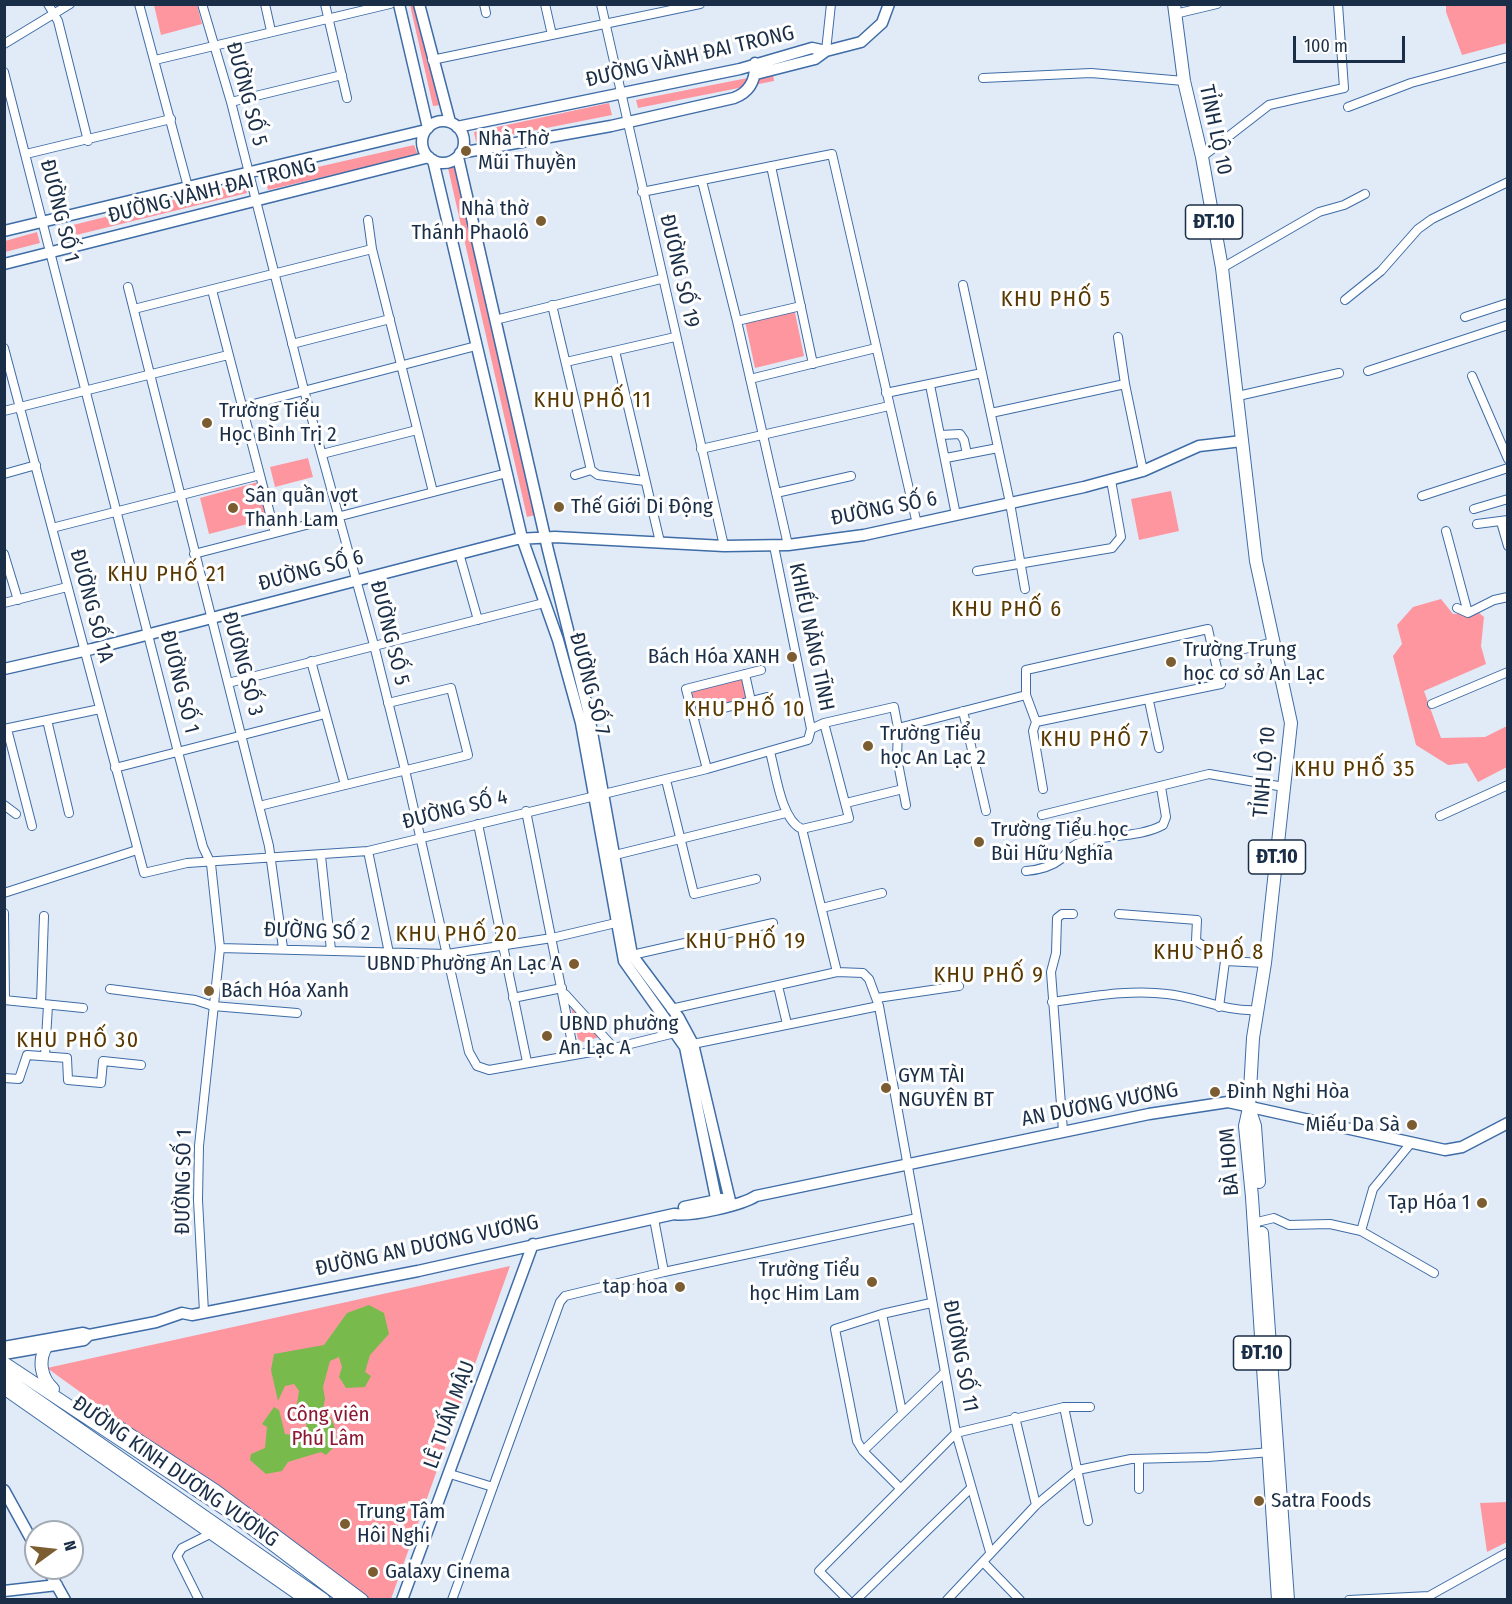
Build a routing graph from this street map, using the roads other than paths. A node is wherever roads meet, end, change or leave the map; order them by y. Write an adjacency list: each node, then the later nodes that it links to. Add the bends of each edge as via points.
1 (48, 4): 18 (street)
2 (70, 4): 18 (street)
3 (139, 4): 27 (street)
4 (202, 4): 24 (street, ĐƯỜNG SỐ 5)
5 (265, 4): 21 (street)
6 (325, 4): 19 (street)
7 (390, 4): 19 (street)
8 (399, 4): 41 (main road)
9 (419, 4): 28 (main road)
10 (545, 4): 22 (street)
11 (601, 4): 20 (street, ĐƯỜNG SỐ 19)
12 (700, 4): 20 (street)
13 (831, 4): 25 (street)
14 (889, 4): 25 (main road, ĐƯỜNG VÀNH ĐAI TRONG, via 885,19 872,33 858,43)
15 (1217, 4): 17 (street)
16 (1338, 4): 45 (street, via 1344,88 1269,105)
17 (1175, 9): 33 (main road, TỈNH LỘ 10 / ĐT.10)
18 (55, 15): 23 (street); 42 (street)
19 (328, 18): 21 (street); 31 (street)
20 (605, 24): 22 (street); 34 (street, ĐƯỜNG SỐ 19)
21 (271, 31): 24 (street)
22 (552, 35): 28 (street)
23 (4, 44)
24 (215, 45): 27 (street); 36 (street, ĐƯỜNG SỐ 5)
25 (826, 51): 29 (main road, ĐƯỜNG VÀNH ĐAI TRONG, via 812,48)
26 (1507, 58): 37 (street, via 1411,83)
27 (155, 60): 38 (street)
28 (432, 60): 40 (main road)
29 (755, 68): 34 (main road, ĐƯỜNG VÀNH ĐAI TRONG); 39 (main road, ĐƯỜNG VÀNH ĐAI TRONG, via 748,90 738,97)
30 (4, 72): 43 (street, ĐƯỜNG SỐ 1)
31 (342, 75): 35 (street); 36 (street)
32 (983, 78): 33 (street, via 1091,73)
33 (1184, 81): 45 (main road, TỈNH LỘ 10 / ĐT.10)
34 (621, 94): 39 (street, ĐƯỜNG SỐ 19); 40 (main road, ĐƯỜNG VÀNH ĐAI TRONG)
35 (347, 98)
36 (231, 102): 48 (street, ĐƯỜNG SỐ 5)
37 (1348, 107)
38 (171, 119): 42 (street); 51 (street)
39 (626, 122): 44 (main road, ĐƯỜNG VÀNH ĐAI TRONG); 52 (street, ĐƯỜNG SỐ 19)
40 (454, 125): 41 (main road, via 438,122); 44 (main road, via 464,140)
41 (427, 129): 46 (main road, via 423,146); 48 (main road, ĐƯỜNG VÀNH ĐAI TRONG)
42 (88, 141): 43 (street)
43 (26, 154): 56 (street, ĐƯỜNG SỐ 1)
44 (459, 155): 46 (main road, via 446,162); 74 (main road, ĐƯỜNG SỐ 7)
45 (1202, 157): 61 (main road, TỈNH LỘ 10 / ĐT.10)
46 (431, 159): 54 (main road, ĐƯỜNG VÀNH ĐAI TRONG); 80 (main road, ĐƯỜNG SỐ 7)
47 (771, 166): 49 (street); 70 (street); 81 (street, via 832,154)
48 (248, 173): 51 (main road, ĐƯỜNG VÀNH ĐAI TRONG); 54 (street, ĐƯỜNG SỐ 5)
49 (702, 181): 52 (street); 75 (street)
50 (1508, 182): 67 (street, via 1418,229 1381,270)
51 (188, 187): 56 (main road, ĐƯỜNG VÀNH ĐAI TRONG)
52 (642, 192): 63 (street, ĐƯỜNG SỐ 19)
53 (1365, 194): 61 (street, via 1319,212)
54 (255, 201): 59 (main road, ĐƯỜNG VÀNH ĐAI TRONG); 62 (street, ĐƯỜNG SỐ 5)
55 (368, 220): 58 (street)
56 (42, 221): 57 (main road, ĐƯỜNG VÀNH ĐAI TRONG); 59 (street, ĐƯỜNG SỐ 1)
57 (4, 231)
58 (372, 249): 62 (street); 73 (street)
59 (50, 252): 60 (main road, ĐƯỜNG VÀNH ĐAI TRONG); 97 (street, ĐƯỜNG SỐ 1)
60 (4, 264)
61 (1222, 268): 99 (main road, TỈNH LỘ 10 / ĐT.10)
62 (274, 273): 66 (street); 79 (street, ĐƯỜNG SỐ 5)
63 (661, 279): 69 (street); 77 (street, ĐƯỜNG SỐ 19)
64 (963, 285): 89 (street)
65 (128, 287): 71 (street, ĐƯỜNG SỐ 3)
66 (212, 290): 71 (street); 84 (street)
67 (1345, 300)
68 (1508, 303): 72 (street)
69 (552, 305): 74 (street); 85 (street)
70 (801, 306): 75 (street); 87 (street)
71 (134, 309): 91 (street, ĐƯỜNG SỐ 3)
72 (1465, 317)
73 (390, 319): 79 (street); 86 (street)
74 (495, 320): 142 (main road, ĐƯỜNG SỐ 7)
75 (737, 321): 93 (street)
76 (1508, 325): 88 (street)
77 (675, 337): 82 (street); 110 (street, ĐƯỜNG SỐ 19)
78 (1118, 337): 94 (street)
79 (292, 344): 96 (street, ĐƯỜNG SỐ 5)
80 (476, 346): 86 (street); 119 (main road, ĐƯỜNG SỐ 7)
81 (876, 348): 87 (street); 98 (street)
82 (615, 351): 85 (street); 125 (street)
83 (5, 352): 102 (street, ĐƯỜNG SỐ 1A)
84 (228, 355): 91 (street); 101 (street)
85 (566, 362): 117 (street)
86 (401, 363): 96 (street); 105 (street)
87 (813, 364): 93 (street)
88 (1368, 371)
89 (982, 373): 95 (street); 104 (street)
90 (1339, 373): 99 (street)
91 (149, 375): 97 (street); 128 (street, ĐƯỜNG SỐ 3)
92 (1472, 376): 114 (street)
93 (750, 379): 106 (street)
94 (1125, 384): 104 (street); 118 (street)
95 (930, 385): 98 (street); 107 (street)
96 (304, 390): 101 (street); 111 (street, ĐƯỜNG SỐ 5)
97 (85, 392): 102 (street); 133 (street, ĐƯỜNG SỐ 1)
98 (886, 393): 100 (street)
99 (1238, 396): 108 (main road, TỈNH LỘ 10 / ĐT.10)
100 (889, 406): 106 (street); 137 (street)
101 (242, 407): 121 (street)
102 (20, 408): 103 (street); 115 (street, ĐƯỜNG SỐ 1A)
103 (4, 411)
104 (991, 413): 109 (street)
105 (417, 430): 111 (street); 126 (street)
106 (763, 435): 110 (street); 127 (street)
107 (941, 435): 112 (street, via 960,434); 113 (street)
108 (1242, 441): 118 (main road, ĐƯỜNG SỐ 6, via 1199,446); 166 (main road, TỈNH LỘ 10 / ĐT.10, via 1256,561)
109 (998, 448): 112 (street); 131 (street)
110 (701, 449): 146 (street, ĐƯỜNG SỐ 19)
111 (321, 454): 135 (street, ĐƯỜNG SỐ 5)
112 (967, 454): 113 (street)
113 (946, 458): 134 (street)
114 (1508, 459)
115 (36, 465): 120 (street); 139 (street, ĐƯỜNG SỐ 1A)
116 (1508, 468): 129 (street)
117 (591, 470): 122 (street); 125 (street, via 598,475)
118 (1143, 471): 124 (main road, ĐƯỜNG SỐ 6)
119 (507, 473): 126 (street); 143 (main road, ĐƯỜNG SỐ 7)
120 (4, 474)
121 (260, 475): 128 (street); 141 (street)
122 (575, 475)
123 (851, 476): 127 (street)
124 (1111, 480): 131 (main road, ĐƯỜNG SỐ 6); 152 (street, via 1121,537 1112,548)
125 (645, 481): 144 (street)
126 (433, 492): 135 (street)
127 (776, 493): 145 (street)
128 (180, 494): 133 (street); 151 (street, ĐƯỜNG SỐ 3)
129 (1422, 496)
130 (1508, 499): 132 (street)
131 (1010, 503): 134 (main road, ĐƯỜNG SỐ 6); 152 (street)
132 (1474, 509)
133 (117, 512): 139 (street); 165 (street, ĐƯỜNG SỐ 1)
134 (957, 515): 137 (main road, ĐƯỜNG SỐ 6)
135 (338, 516): 141 (street); 154 (street, ĐƯỜNG SỐ 5)
136 (1504, 521): 138 (street); 148 (street)
137 (917, 524): 145 (main road, ĐƯỜNG SỐ 6)
138 (1477, 524)
139 (52, 528): 155 (street, ĐƯỜNG SỐ 1A)
140 (1446, 531): 162 (street)
141 (275, 533): 151 (street)
142 (545, 537): 143 (main road, ĐƯỜNG SỐ 6); 144 (main road, ĐƯỜNG SỐ 6); 206 (main road, ĐƯỜNG SỐ 7, via 571,634)
143 (522, 538): 149 (main road, ĐƯỜNG SỐ 6); 160 (main road, ĐƯỜNG SỐ 7)
144 (660, 542): 146 (main road, ĐƯỜNG SỐ 6)
145 (788, 545): 147 (main road, ĐƯỜNG SỐ 6)
146 (724, 546): 147 (main road, ĐƯỜNG SỐ 6)
147 (774, 546): 191 (street, KHIẾU NĂNG TĨNH)
148 (1508, 546)
149 (459, 553): 154 (main road, ĐƯỜNG SỐ 6); 164 (street)
150 (4, 554): 158 (street)
151 (194, 554): 163 (street, ĐƯỜNG SỐ 3)
152 (1021, 563): 153 (street); 156 (street)
153 (977, 571)
154 (357, 579): 163 (main road, ĐƯỜNG SỐ 6); 167 (street, ĐƯỜNG SỐ 5)
155 (67, 587): 158 (street); 168 (street, ĐƯỜNG SỐ 1A)
156 (1025, 588)
157 (1508, 597): 162 (street)
158 (18, 600): 159 (street)
159 (4, 603)
160 (544, 603): 164 (street); 206 (main road, ĐƯỜNG SỐ 7, via 558,640)
161 (1457, 608): 162 (street)
162 (1468, 613)
163 (211, 619): 165 (main road, ĐƯỜNG SỐ 6); 175 (street, ĐƯỜNG SỐ 3)
164 (478, 620): 167 (street)
165 (148, 634): 168 (main road, ĐƯỜNG SỐ 6); 194 (street, ĐƯỜNG SỐ 1)
166 (1274, 642): 169 (street); 203 (main road, TỈNH LỘ 10 / ĐT.10, via 1291,723)
167 (374, 645): 170 (street); 180 (street, ĐƯỜNG SỐ 5)
168 (84, 651): 171 (main road, ĐƯỜNG SỐ 6); 182 (street, ĐƯỜNG SỐ 1A)
169 (1214, 656): 176 (street, via 1208,629 1026,670); 179 (street, via 1221,684)
170 (311, 662): 175 (street); 184 (street)
171 (4, 669)
172 (761, 670): 174 (street)
173 (1508, 672): 181 (street)
174 (745, 674): 178 (street); 185 (street, via 686,689)
175 (228, 683): 192 (street, ĐƯỜNG SỐ 3)
176 (1026, 695): 183 (street); 187 (street)
177 (767, 697): 178 (street)
178 (751, 701): 185 (street)
179 (1149, 701): 187 (street); 193 (street)
180 (388, 703): 197 (street, ĐƯỜNG SỐ 5); 197 (street, via 451,688 461,724 468,755)
181 (1432, 704)
182 (99, 709): 186 (street); 196 (street, ĐƯỜNG SỐ 1A)
183 (963, 711): 189 (street); 212 (street)
184 (325, 714): 192 (street); 200 (street)
185 (693, 716): 198 (street)
186 (47, 720): 190 (street); 213 (street)
187 (1036, 722): 205 (street, via 1033,731)
188 (824, 723): 189 (street, via 894,707); 191 (street); 207 (street)
189 (898, 728): 204 (street, via 897,758)
190 (6, 729): 219 (street)
191 (812, 729): 195 (street, KHIẾU NĂNG TĨNH, via 808,740)
192 (242, 734): 194 (street); 210 (street, ĐƯỜNG SỐ 3)
193 (1159, 748)
194 (178, 752): 196 (street); 228 (street, ĐƯỜNG SỐ 1)
195 (770, 752): 198 (street, ĐƯỜNG SỐ 4); 214 (street)
196 (115, 768): 223 (street, ĐƯỜNG SỐ 1A)
197 (405, 770): 200 (street); 221 (street, ĐƯỜNG SỐ 5)
198 (707, 770): 199 (street, ĐƯỜNG SỐ 4)
199 (666, 780): 206 (street, ĐƯỜNG SỐ 4); 222 (street)
200 (345, 785): 210 (street)
201 (1508, 785): 217 (street)
202 (1161, 787): 203 (street, via 1209,774); 216 (street); 229 (street, via 1166,817 1163,825 1152,831 1080,842 1061,859)
203 (1284, 787): 250 (main road, TỈNH LỘ 10 / ĐT.10)
204 (903, 789): 207 (street); 209 (street)
205 (1043, 789)
206 (599, 796): 211 (street, ĐƯỜNG SỐ 4); 225 (main road, ĐƯỜNG SỐ 7); 239 (main road, ĐƯỜNG SỐ 7)
207 (846, 803): 220 (street, via 849,818)
208 (4, 805): 215 (street)
209 (906, 805)
210 (260, 806): 227 (street, ĐƯỜNG SỐ 3)
211 (526, 811): 218 (street, ĐƯỜNG SỐ 4); 241 (street)
212 (986, 811)
213 (69, 813)
214 (786, 813): 220 (street); 222 (street)
215 (16, 814)
216 (1042, 815)
217 (1440, 816)
218 (478, 824): 221 (street, ĐƯỜNG SỐ 4); 242 (street)
219 (32, 826)
220 (802, 829): 234 (street)
221 (420, 837): 224 (street, ĐƯỜNG SỐ 4); 247 (street, ĐƯỜNG SỐ 5)
222 (679, 838): 225 (street); 231 (street, via 694,894)
223 (137, 850): 230 (street, ĐƯỜNG SỐ 1A); 233 (street)
224 (369, 850): 226 (street, ĐƯỜNG SỐ 4); 246 (street)
225 (615, 855): 239 (main road, ĐƯỜNG SỐ 7)
226 (321, 856): 227 (street, ĐƯỜNG SỐ 4); 245 (street)
227 (270, 858): 228 (street, ĐƯỜNG SỐ 4); 244 (street, ĐƯỜNG SỐ 3)
228 (211, 864): 230 (street, ĐƯỜNG SỐ 4, via 187,864); 243 (street, ĐƯỜNG SỐ 1)
229 (1026, 871)
230 (144, 873)
231 (756, 879)
232 (882, 892): 234 (street)
233 (4, 893)
234 (822, 908): 251 (street)
235 (4, 913): 257 (street)
236 (1073, 914): 259 (street, via 1057,918)
237 (1119, 914): 249 (street, via 1197,920 1196,941 1223,950)
238 (44, 916): 260 (street)
239 (620, 922): 241 (street, ĐƯỜNG SỐ 2); 248 (main road, ĐƯỜNG SỐ 7); 268 (main road, ĐƯỜNG SỐ 7, via 624,961)
240 (773, 923): 248 (street)
241 (552, 938): 242 (street, ĐƯỜNG SỐ 2); 255 (street)
242 (502, 945): 247 (street, ĐƯỜNG SỐ 2); 256 (street)
243 (220, 948): 244 (street, ĐƯỜNG SỐ 2); 261 (street, ĐƯỜNG SỐ 1)
244 (283, 948): 245 (street, ĐƯỜNG SỐ 2)
245 (331, 950): 246 (street, ĐƯỜNG SỐ 2)
246 (389, 953): 247 (street, ĐƯỜNG SỐ 2)
247 (447, 954): 273 (street, ĐƯỜNG SỐ 5, via 465,1039 477,1066 489,1070)
248 (632, 955): 264 (main road, ĐƯỜNG SỐ 7)
249 (1225, 961): 250 (street); 262 (street)
250 (1264, 963): 265 (main road, TỈNH LỘ 10 / ĐT.10)
251 (837, 972): 252 (street); 258 (street, via 863,973)
252 (778, 986): 264 (street); 267 (street)
253 (959, 986): 258 (street)
254 (110, 989): 261 (street)
255 (563, 990): 256 (street); 270 (street); 271 (street)
256 (513, 998): 273 (street)
257 (5, 1000): 260 (street)
258 (878, 1002): 267 (street); 280 (street)
259 (1052, 1002): 262 (street, via 1111,994 1167,994); 278 (street)
260 (45, 1004): 263 (street); 272 (street)
261 (213, 1006): 266 (street); 291 (street, ĐƯỜNG SỐ 1, via 199,1146)
262 (1219, 1007): 265 (street)
263 (83, 1008)
264 (671, 1009): 268 (main road, ĐƯỜNG SỐ 7)
265 (1257, 1010): 276 (main road, TỈNH LỘ 10 / ĐT.10)
266 (297, 1013)
267 (787, 1024): 269 (street)
268 (681, 1032): 269 (main road, ĐƯỜNG SỐ 7); 270 (street, ĐƯỜNG SỐ 5); 282 (main road, ĐƯỜNG SỐ 7)
269 (693, 1044): 281 (main road, ĐƯỜNG SỐ 7)
270 (614, 1048): 271 (street, ĐƯỜNG SỐ 5)
271 (574, 1053): 273 (street, ĐƯỜNG SỐ 5)
272 (45, 1056): 274 (street, via 67,1058 68,1080 101,1083 103,1061); 275 (street, via 27,1055 19,1079)
273 (527, 1062)
274 (141, 1065)
275 (4, 1078)
276 (1249, 1108): 278 (main road, AN DƯƠNG VƯƠNG, via 1228,1102); 279 (main road, AN DƯƠNG VƯƠNG); 285 (main road, BÀ HOM / ĐT.10, via 1255,1126)
277 (1508, 1123): 279 (main road, AN DƯƠNG VƯƠNG, via 1462,1147 1445,1150)
278 (1062, 1131): 280 (main road, AN DƯƠNG VƯƠNG)
279 (1411, 1143): 286 (street, via 1373,1189)
280 (907, 1164): 281 (main road, ĐƯỜNG AN DƯƠNG VƯƠNG); 283 (street, ĐƯỜNG SỐ 11)
281 (730, 1201): 282 (main road, ĐƯỜNG AN DƯƠNG VƯƠNG)
282 (718, 1204): 284 (main road, ĐƯỜNG AN DƯƠNG VƯƠNG, via 681,1208)
283 (917, 1218): 288 (street); 290 (street, ĐƯỜNG SỐ 11)
284 (654, 1219): 287 (main road, ĐƯỜNG AN DƯƠNG VƯƠNG); 288 (street)
285 (1258, 1223): 286 (street, via 1274,1218 1289,1225 1330,1224); 308 (main road, BÀ HOM / ĐT.10)
286 (1361, 1231): 289 (street)
287 (533, 1244): 291 (main road, ĐƯỜNG AN DƯƠNG VƯƠNG, via 418,1271); 311 (main road, LÊ TUẤN MẬU)
288 (664, 1272): 312 (street, via 572,1294 560,1302)
289 (1434, 1274)
290 (931, 1303): 292 (street); 298 (street, ĐƯỜNG SỐ 11)
291 (204, 1312): 293 (main road, ĐƯỜNG AN DƯƠNG VƯƠNG, via 188,1316 182,1313)
292 (882, 1314): 304 (street); 307 (street, via 835,1329 857,1441)
293 (89, 1335): 294 (main road, ĐƯỜNG AN DƯƠNG VƯƠNG, via 83,1332); 295 (main road, ĐƯỜNG AN DƯƠNG VƯƠNG, via 84,1340)
294 (4, 1347)
295 (46, 1347): 296 (main road, ĐƯỜNG AN DƯƠNG VƯƠNG); 301 (main road, via 43,1374)
296 (4, 1354)
297 (4, 1363): 301 (main road, ĐƯỜNG KINH DƯƠNG VƯƠNG)
298 (944, 1372): 304 (street); 306 (street, ĐƯỜNG SỐ 11)
299 (4, 1377): 332 (main road, ĐƯỜNG KINH DƯƠNG VƯƠNG)
300 (4, 1388): 320 (main road, ĐƯỜNG KINH DƯƠNG VƯƠNG)
301 (62, 1399): 327 (main road, ĐƯỜNG KINH DƯƠNG VƯƠNG, via 234,1515)
302 (1064, 1407): 303 (street); 305 (street); 310 (street)
303 (1090, 1407)
304 (902, 1412): 307 (street)
305 (1015, 1417): 306 (street); 317 (street)
306 (956, 1433): 313 (street); 314 (street, ĐƯỜNG SỐ 11)
307 (863, 1451): 313 (street)
308 (1274, 1451): 309 (street); 340 (main road, BÀ HOM / ĐT.10); 341 (main road, BÀ HOM / ĐT.10)
309 (1139, 1459): 310 (street); 315 (street)
310 (1078, 1470): 317 (street); 318 (street)
311 (450, 1474): 312 (street); 334 (main road, LÊ TUẤN MẬU)
312 (493, 1487): 335 (street)
313 (900, 1488): 336 (street, via 819,1571)
314 (971, 1488): 321 (street, ĐƯỜNG SỐ 11); 337 (street)
315 (1139, 1489)
316 (4, 1490): 319 (main road)
317 (1036, 1505): 321 (street)
318 (1088, 1521)
319 (24, 1526)
320 (213, 1532): 330 (street, via 182,1548 177,1556); 331 (main road, ĐƯỜNG KINH DƯƠNG VƯƠNG)
321 (990, 1552): 323 (street)
322 (1508, 1552): 328 (street)
323 (984, 1563): 338 (street); 339 (street)
324 (54, 1580): 325 (main road)
325 (57, 1585): 326 (main road); 329 (main road)
326 (4, 1591)
327 (341, 1595): 333 (main road, ĐƯỜNG KINH DƯƠNG VƯƠNG)
328 (1429, 1598): 342 (street)
329 (65, 1599)
330 (199, 1599)
331 (307, 1599)
332 (324, 1599)
333 (362, 1599)
334 (402, 1599)
335 (452, 1599)
336 (848, 1599)
337 (856, 1599)
338 (947, 1599)
339 (1020, 1599)
340 (1278, 1599)
341 (1288, 1599)
342 (1349, 1599)

